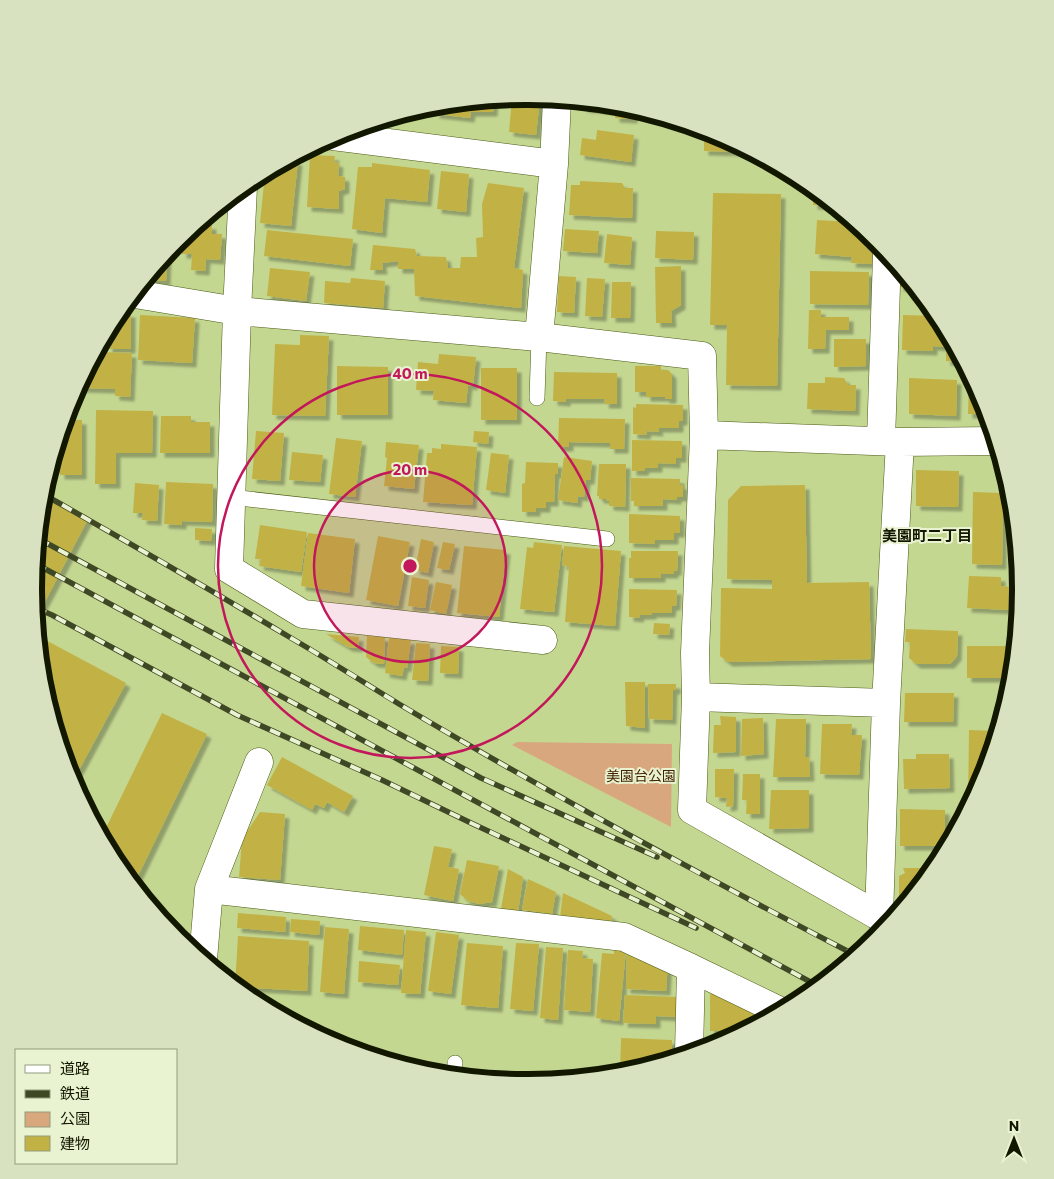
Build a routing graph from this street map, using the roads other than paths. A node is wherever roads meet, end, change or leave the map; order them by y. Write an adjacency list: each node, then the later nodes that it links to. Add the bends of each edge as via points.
1 (557, 106): 3 (street)
2 (352, 138): 3 (street)
3 (554, 164): 8 (street)
4 (243, 197): 7 (street)
5 (887, 266): 11 (street)
6 (143, 295): 7 (street)
7 (237, 311): 8 (street); 13 (street)
8 (539, 337): 9 (lane); 10 (street, via 702,356)
9 (537, 398)
10 (704, 435): 11 (street); 16 (street)
11 (890, 441): 12 (street); 17 (street)
12 (988, 441)
13 (230, 497): 14 (lane); 15 (street, via 228,569 303,614)
14 (607, 539)
15 (543, 640)
16 (696, 697): 17 (street); 21 (street, via 692,810)
17 (886, 703): 20 (street)
18 (258, 762): 19 (street)
19 (209, 889): 22 (street); 23 (street, via 624,937)
20 (884, 917)
21 (883, 918)
22 (204, 950)
23 (691, 968): 24 (street); 25 (street)
24 (772, 1007)
25 (689, 1046)

